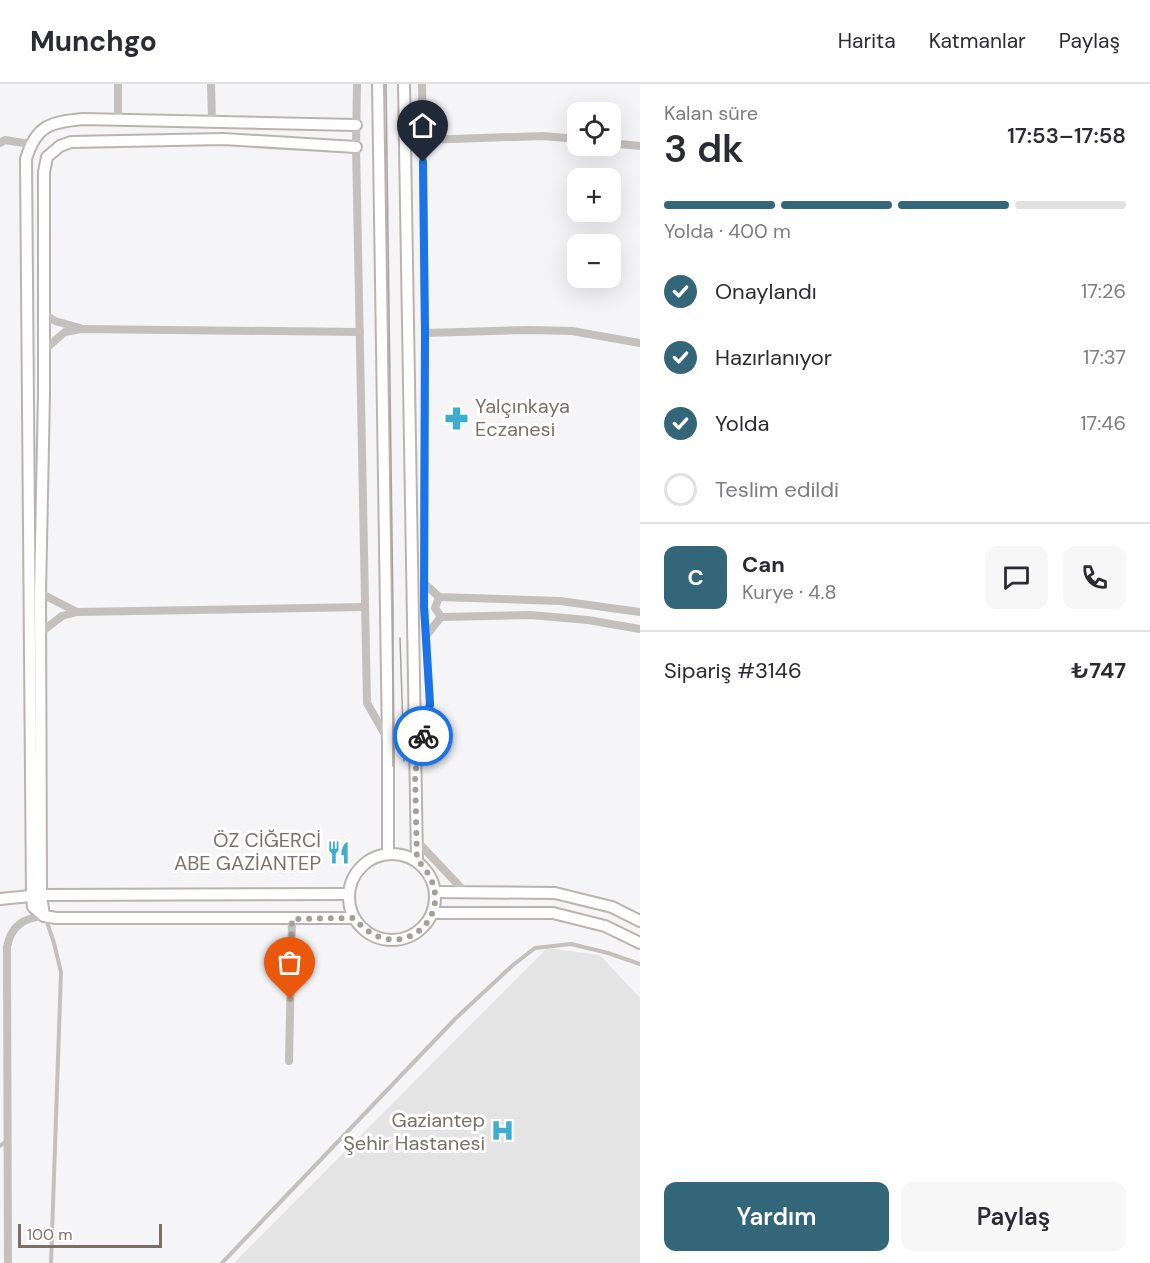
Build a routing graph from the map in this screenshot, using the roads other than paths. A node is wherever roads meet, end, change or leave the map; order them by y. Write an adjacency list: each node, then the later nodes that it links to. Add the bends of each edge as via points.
1 (118, 84): 7 (street)
2 (211, 84): 8 (street)
3 (357, 84): 10 (street)
4 (378, 84): 35 (street)
5 (404, 84): 36 (street)
6 (422, 84): 12 (street)
7 (118, 120): 8 (street); 14 (street, via 61,121 46,126)
8 (212, 121): 9 (street)
9 (338, 124): 10 (street); 16 (street)
10 (356, 125): 18 (street)
11 (567, 138): 12 (street)
12 (423, 140): 22 (street)
13 (0, 143): 14 (street, via 5,140)
14 (30, 144): 43 (street, via 26,159)
15 (621, 144): 17 (street)
16 (337, 146): 18 (street); 19 (street, via 223,139 71,142 60,146 47,157 44,172)
17 (640, 146)
18 (356, 147): 21 (street)
19 (43, 313): 20 (street); 24 (street)
20 (81, 329): 21 (street); 24 (street, via 65,332)
21 (360, 332): 28 (street)
22 (425, 333): 23 (street, via 572,331); 25 (street)
23 (640, 343)
24 (45, 349): 26 (street)
25 (424, 583): 27 (street); 34 (street)
26 (40, 593): 29 (street); 33 (street)
27 (439, 597): 30 (street, via 560,601); 31 (street, via 435,608)
28 (365, 608): 29 (street); 35 (street, via 367,703)
29 (77, 612): 33 (street, via 62,616)
30 (640, 612)
31 (441, 617): 32 (street, via 549,616); 34 (street)
32 (640, 628)
33 (40, 633): 43 (street)
34 (426, 636): 36 (street, via 430,704)
35 (388, 742): 38 (street)
36 (415, 773): 37 (street)
37 (416, 840): 39 (street); 40 (street)
38 (388, 853): 39 (street); 42 (street, via 374,856 362,865 353,877)
39 (417, 860): 41 (street, via 434,882)
40 (464, 891): 41 (street); 49 (street, via 555,893 612,907)
41 (435, 892): 45 (street)
42 (349, 894): 43 (street); 47 (street)
43 (36, 896): 44 (street); 46 (street, via 33,907)
44 (0, 899)
45 (432, 913): 47 (street, via 418,932 405,939 391,940 364,931); 50 (street, via 553,913 605,926)
46 (44, 916): 48 (street); 53 (street, via 18,924 7,948); 56 (lane, via 61,972)
47 (354, 918): 48 (street)
48 (292, 919): 52 (street)
49 (640, 921)
50 (640, 943)
51 (640, 964): 57 (lane, via 566,943 535,948 455,1019)
52 (289, 1061)
53 (8, 1139): 54 (lane); 55 (street)
54 (0, 1146)
55 (8, 1263)
56 (51, 1263)
57 (222, 1263)

